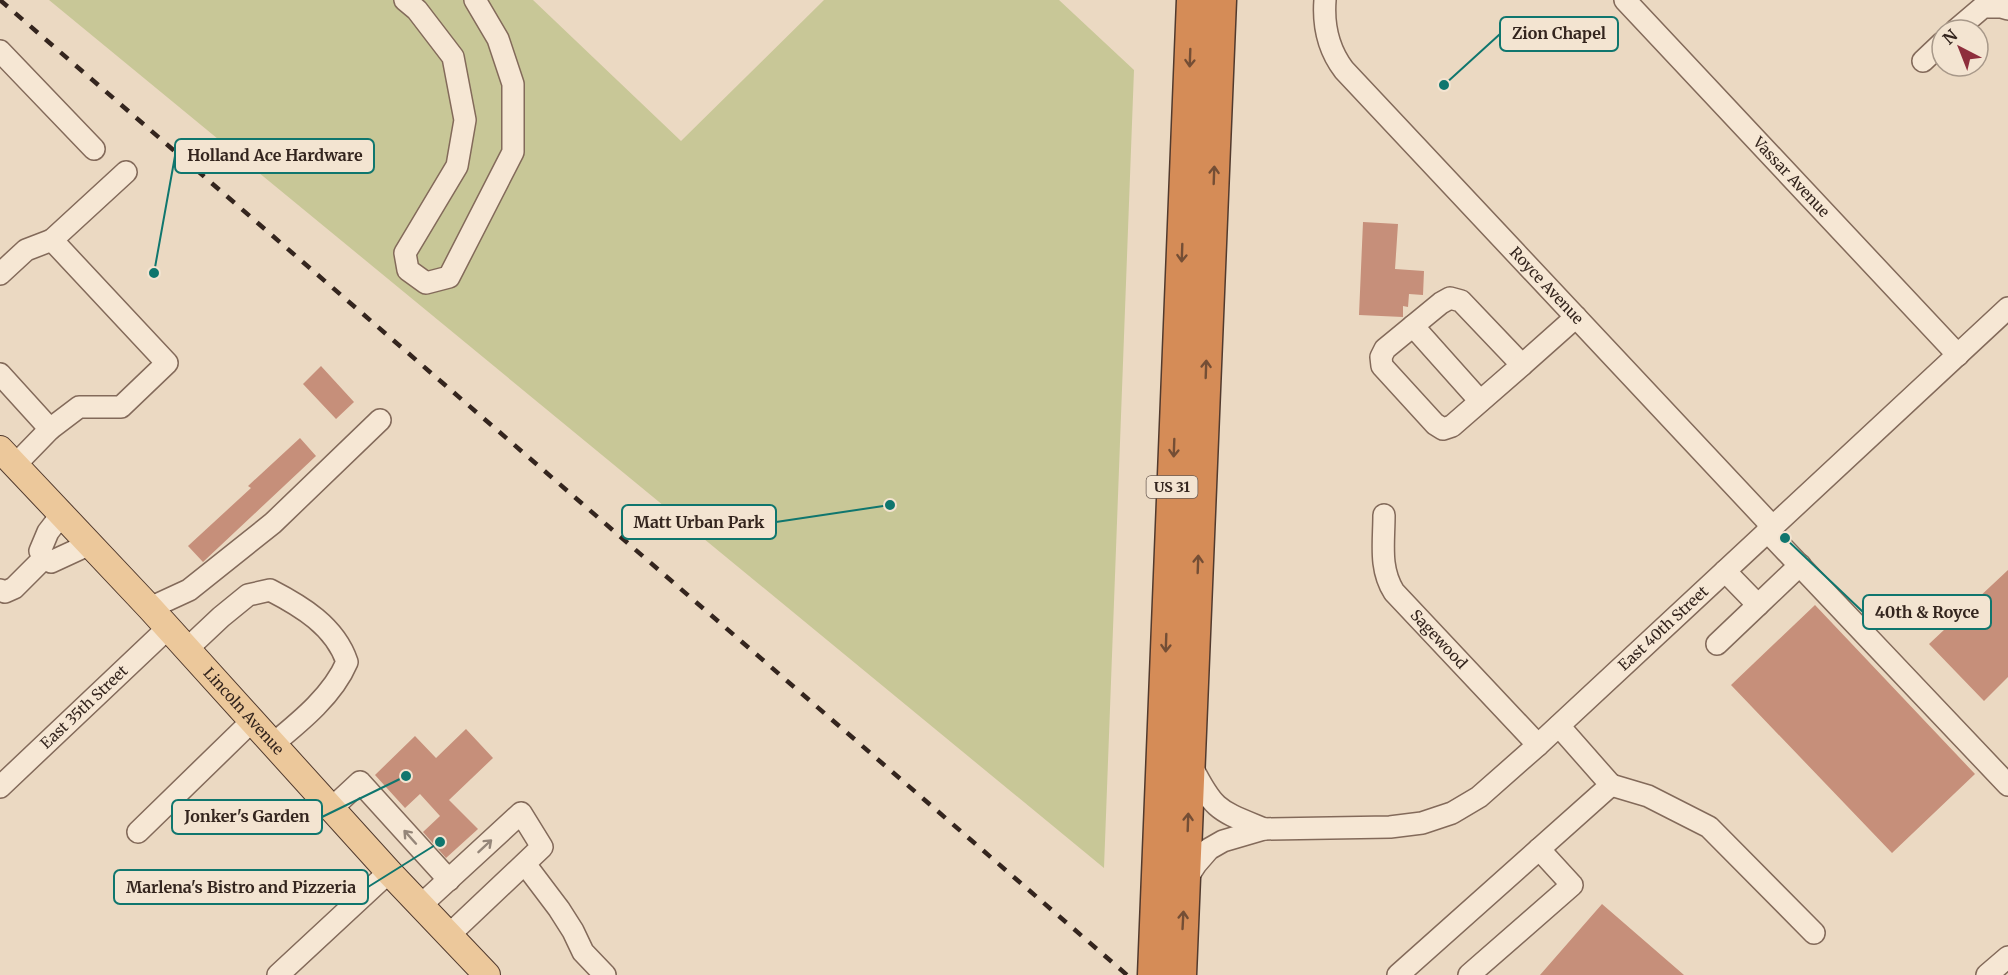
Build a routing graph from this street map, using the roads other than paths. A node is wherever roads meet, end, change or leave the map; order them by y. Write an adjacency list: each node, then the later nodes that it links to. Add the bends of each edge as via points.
1 (405, 0): 2 (street, via 453,57 465,120 458,166 405,253 408,270 426,283 449,277 513,152 513,84 498,39)
2 (474, 0)
3 (1192, 0): 62 (highway, US 31, one-way to 62)
4 (1221, 0): 43 (highway, US 31, one-way to 4)
5 (1324, 0): 17 (street, Royce Avenue, via 1328,41 1349,76)
6 (1625, 0): 19 (street, Vassar Avenue)
7 (2008, 9): 8 (street, via 1983,7)
8 (1970, 18)
9 (0, 51): 12 (street)
10 (1930, 54): 11 (street)
11 (1923, 61)
12 (94, 149)
13 (126, 172): 14 (street)
14 (52, 240): 15 (street, via 26,250); 24 (street, via 167,363 121,407 79,407)
15 (0, 274)
16 (2008, 308): 19 (street, East 40th Street)
17 (1576, 317): 20 (street); 28 (street, Royce Avenue)
18 (1413, 326): 20 (street, via 1450,298 1461,301); 22 (street); 22 (street, via 1385,349 1382,366 1443,429 1452,426)
19 (1958, 355): 28 (street, East 40th Street)
20 (1522, 365): 22 (street)
21 (0, 374): 24 (street)
22 (1480, 401)
23 (380, 420): 35 (street, via 273,523 189,590)
24 (50, 429): 25 (street)
25 (8, 457): 26 (main road, Lincoln Avenue)
26 (62, 514): 29 (main road, Lincoln Avenue); 30 (street, via 40,551)
27 (1384, 515): 42 (street, Sagewood, via 1384,570 1394,592)
28 (1770, 529): 31 (street, Royce Avenue); 32 (street, East 40th Street)
29 (90, 544): 30 (street, via 51,562); 35 (main road, Lincoln Avenue)
30 (44, 558): 33 (street, via 14,588)
31 (1800, 565): 34 (street); 45 (street, Royce Avenue)
32 (1725, 571): 34 (street); 40 (street, East 40th Street)
33 (0, 590)
34 (1758, 605): 37 (street)
35 (150, 608): 36 (main road, Lincoln Avenue)
36 (168, 628): 38 (main road, Lincoln Avenue); 46 (street, East 35th Street)
37 (1717, 644)
38 (187, 649): 39 (main road, Lincoln Avenue); 41 (street, via 248,595 270,590 318,619 343,650 347,662 330,689)
39 (252, 721): 41 (main road, Lincoln Avenue); 49 (street)
40 (1559, 726): 42 (street, East 40th Street); 44 (street)
41 (273, 744): 47 (main road, Lincoln Avenue)
42 (1538, 745): 48 (street, East 40th Street, via 1479,797 1459,810 1422,823)
43 (1190, 762): 48 (street, via 1215,806); 54 (highway, US 31, one-way to 43)
44 (1611, 785): 50 (street); 56 (street, via 1648,795 1709,827)
45 (2008, 785)
46 (0, 787)
47 (332, 808): 52 (main road, Lincoln Avenue); 53 (street, one-way to 47, via 360,782)
48 (1264, 829): 54 (street, via 1209,849)
49 (138, 832)
50 (1539, 849): 64 (street); 65 (street, via 1572,885)
51 (525, 864): 53 (street, one-way to 51, via 521,813 542,847); 57 (street); 61 (street, via 559,909 583,952)
52 (389, 872): 55 (main road, Lincoln Avenue); 59 (street)
53 (449, 880): 55 (street)
54 (1185, 880): 63 (highway, US 31, one-way to 54)
55 (421, 905): 57 (main road, Lincoln Avenue)
56 (1814, 933)
57 (449, 935): 60 (main road, Lincoln Avenue)
58 (2008, 957): 66 (street)
59 (278, 975)
60 (487, 975)
61 (605, 975)
62 (1153, 975)
63 (1181, 975)
64 (1398, 975)
65 (1469, 975)
66 (1987, 975)

